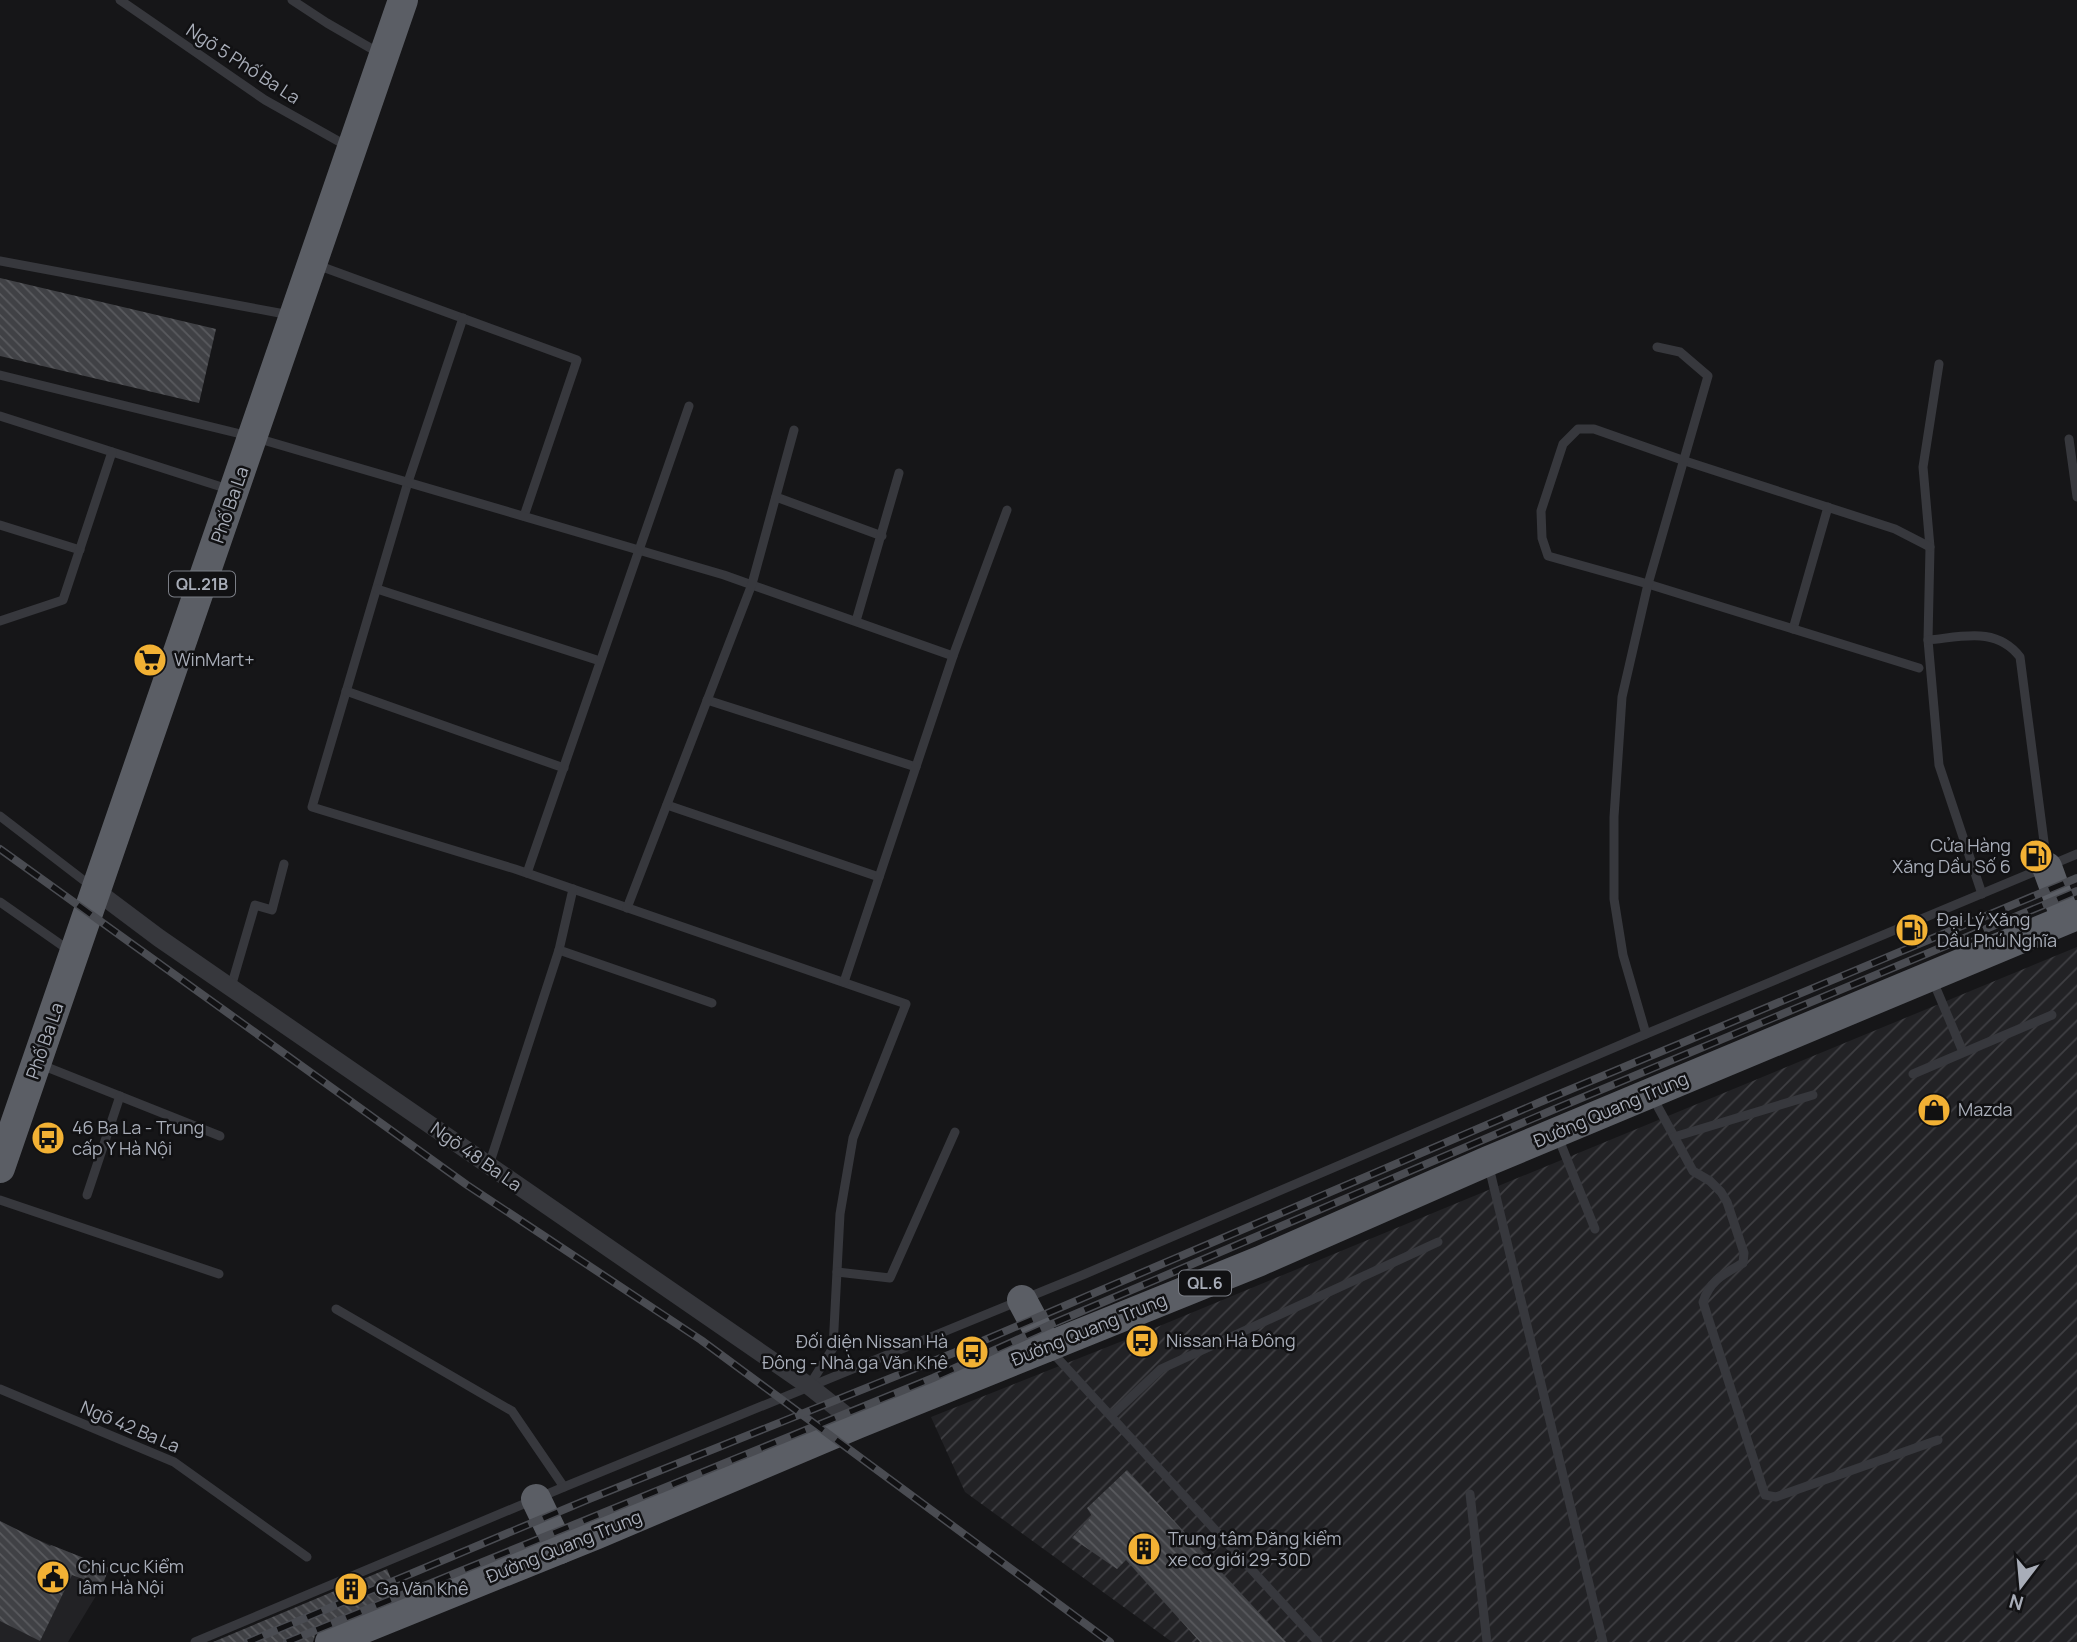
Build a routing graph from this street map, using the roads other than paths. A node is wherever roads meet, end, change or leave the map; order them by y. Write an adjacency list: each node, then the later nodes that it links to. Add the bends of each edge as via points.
1 (120, 0): 5 (lane, Ngõ 5 Phố Ba La, via 265,100)
2 (292, 0): 4 (lane)
3 (403, 0): 4 (highway, Phố Ba La / QL.21B)
4 (384, 56): 5 (highway, Phố Ba La / QL.21B)
5 (352, 149): 7 (highway, Phố Ba La / QL.21B)
6 (0, 261): 8 (lane)
7 (313, 264): 8 (highway, Phố Ba La / QL.21B); 9 (lane)
8 (295, 316): 16 (highway, Phố Ba La / QL.21B)
9 (463, 318): 21 (lane); 27 (lane, via 577,359)
10 (1657, 347): 19 (lane, via 1680,352 1708,376)
11 (1939, 364): 30 (lane, via 1923,467)
12 (0, 375): 16 (lane)
13 (689, 406): 32 (lane)
14 (0, 416): 18 (lane)
15 (794, 430): 23 (lane)
16 (253, 437): 21 (lane); 22 (highway, Phố Ba La / QL.21B)
17 (2069, 439): 24 (lane)
18 (112, 452): 22 (lane); 31 (lane)
19 (1685, 461): 25 (lane); 34 (lane); 34 (lane, via 1594,429 1578,429 1563,444 1541,511 1548,556)
20 (899, 473): 29 (lane)
21 (408, 482): 27 (lane); 35 (lane)
22 (235, 491): 55 (highway, Phố Ba La / QL.21B)
23 (776, 497): 29 (lane); 33 (lane)
24 (2077, 497)
25 (1828, 507): 30 (lane, via 1895,529); 38 (lane)
26 (1007, 510): 40 (lane)
27 (524, 516): 32 (lane)
28 (0, 525): 31 (lane)
29 (882, 536): 37 (lane)
30 (1930, 547): 39 (lane)
31 (80, 550): 36 (lane, via 63,600)
32 (639, 550): 33 (lane); 41 (lane)
33 (752, 584): 37 (lane); 44 (lane)
34 (1648, 584): 38 (lane); 67 (lane, via 1622,697 1614,817 1614,899 1623,956)
35 (377, 589): 41 (lane); 43 (lane)
36 (0, 621)
37 (856, 621): 40 (lane)
38 (1793, 629): 42 (lane)
39 (1928, 640): 51 (lane, via 1989,635 2012,647 2020,657); 56 (lane, via 1939,765)
40 (953, 656): 45 (lane)
41 (600, 661): 46 (lane)
42 (1919, 667)
43 (346, 691): 46 (lane); 52 (lane, via 312,807)
44 (707, 700): 45 (lane); 47 (lane)
45 (916, 767): 53 (lane)
46 (564, 768): 52 (lane)
47 (667, 805): 53 (lane); 58 (lane)
48 (0, 816): 55 (lane)
49 (2077, 854): 51 (lane)
50 (284, 864): 64 (lane, via 272,910 255,905)
51 (2047, 867): 56 (lane); 59 (highway)
52 (527, 873): 54 (lane)
53 (879, 877): 63 (lane)
54 (573, 889): 58 (lane); 60 (lane)
55 (95, 890): 61 (highway, Phố Ba La / QL.21B); 64 (street, Ngõ 48 Ba La)
56 (1982, 894): 67 (lane)
57 (0, 902): 61 (lane)
58 (627, 908): 63 (lane)
59 (2071, 917): 62 (highway, Đường Quang Trung / QL.6)
60 (559, 950): 65 (lane); 79 (lane)
61 (74, 954): 69 (highway, Phố Ba La / QL.21B)
62 (1931, 976): 68 (lane); 71 (highway, Đường Quang Trung / QL.6)
63 (844, 982): 85 (lane, via 906,1003 853,1138 840,1214)
64 (230, 988): 79 (street, Ngõ 48 Ba La)
65 (712, 1003)
66 (2052, 1015): 68 (lane)
67 (1646, 1034): 87 (lane)
68 (1963, 1052): 70 (lane)
69 (37, 1064): 73 (lane); 80 (highway, Phố Ba La / QL.21B, via 12,1121)
70 (1913, 1074)
71 (1651, 1093): 75 (highway, Đường Quang Trung / QL.6); 77 (lane)
72 (1813, 1095): 77 (lane)
73 (120, 1096): 76 (lane); 81 (lane)
74 (955, 1132): 85 (lane, via 890,1278)
75 (1556, 1133): 78 (highway, Đường Quang Trung / QL.6); 83 (lane)
76 (220, 1136)
77 (1674, 1137): 94 (lane, via 1693,1171 1721,1192 1744,1253 1743,1263 1719,1277 1707,1289 1703,1302 1765,1495 1776,1497)
78 (1488, 1161): 89 (highway, Đường Quang Trung / QL.6, via 1260,1261); 104 (lane)
79 (489, 1165): 90 (street, Ngõ 48 Ba La)
80 (0, 1168)
81 (87, 1195)
82 (0, 1200): 86 (lane)
83 (1595, 1229)
84 (1438, 1242): 92 (lane, via 1161,1369)
85 (837, 1272): 90 (lane, via 833,1348)
86 (219, 1274)
87 (1022, 1300): 89 (highway); 90 (lane)
88 (336, 1309): 95 (lane, via 512,1411)
89 (1047, 1347): 92 (lane); 93 (highway, Đường Quang Trung / QL.6)
90 (809, 1386): 93 (street, Ngõ 48 Ba La); 95 (lane)
91 (0, 1389): 99 (lane, Ngõ 42 Ba La, via 174,1462)
92 (1111, 1416): 102 (lane)
93 (857, 1424): 98 (highway, Đường Quang Trung / QL.6)
94 (1938, 1440)
95 (564, 1487): 97 (lane)
96 (1469, 1494): 103 (lane)
97 (536, 1499): 98 (highway); 100 (lane)
98 (560, 1549): 101 (highway, Đường Quang Trung / QL.6)
99 (307, 1557)
100 (195, 1642)
101 (330, 1642)
102 (1318, 1642)
103 (1487, 1642)
104 (1603, 1642)

